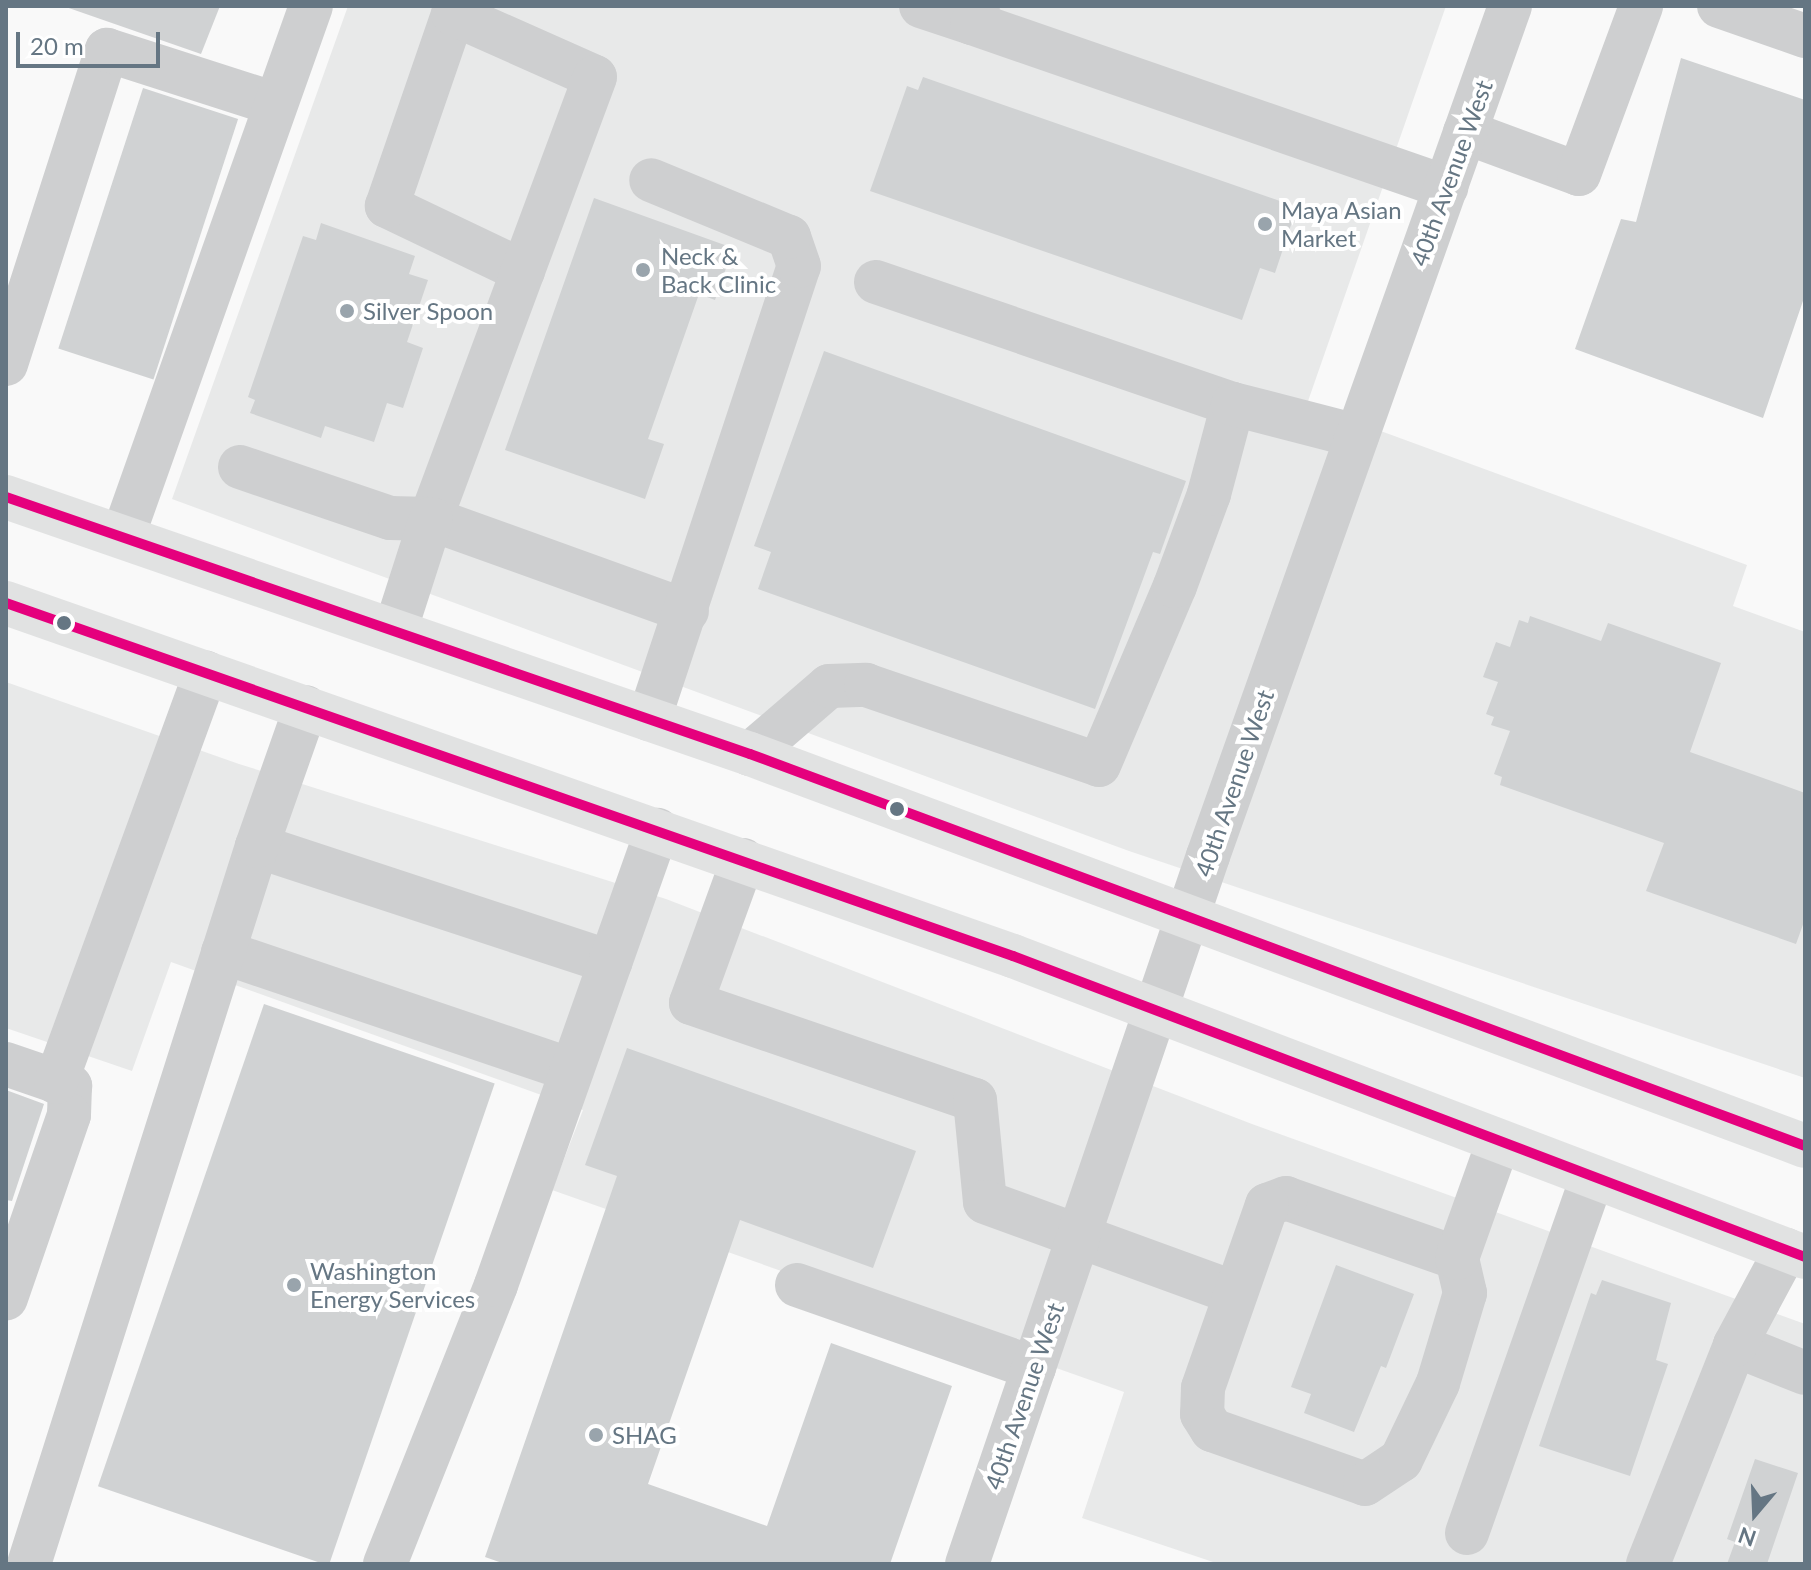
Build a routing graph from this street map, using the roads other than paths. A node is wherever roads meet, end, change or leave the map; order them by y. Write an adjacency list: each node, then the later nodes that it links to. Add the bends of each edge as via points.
1 (311, 6): 8 (street)
2 (921, 6): 6 (street)
3 (1510, 6): 9 (street, 40th Avenue West)
4 (1641, 6): 9 (street, via 1579,174)
5 (1719, 6): 7 (street)
6 (975, 15): 11 (street)
7 (1805, 36)
8 (275, 104): 14 (street, via 107,50); 20 (street)
9 (1465, 132): 11 (street, 40th Avenue West)
10 (651, 180): 22 (street, via 789,237 799,266)
11 (1446, 187): 16 (street, 40th Avenue West)
12 (523, 271): 12 (street, via 595,77 453,14 387,206); 19 (street)
13 (876, 282): 15 (street)
14 (6, 364)
15 (1233, 404): 16 (street); 27 (street, via 1180,573 1099,765 956,711 866,685 829,686)
16 (1357, 436): 31 (street, 40th Avenue West)
17 (240, 467): 19 (street, via 390,518)
18 (6, 497): 20 (main road)
19 (431, 519): 22 (street); 23 (street)
20 (123, 536): 23 (main road)
21 (6, 603): 24 (main road)
22 (687, 611): 26 (street)
23 (396, 628): 26 (main road)
24 (206, 673): 25 (main road); 37 (street)
25 (306, 707): 28 (main road); 29 (street)
26 (649, 719): 27 (main road)
27 (750, 754): 31 (main road)
28 (657, 830): 30 (main road); 33 (street)
29 (257, 846): 32 (street); 33 (street)
30 (743, 860): 34 (main road); 41 (street, via 691,1003 975,1100 985,1202)
31 (1187, 918): 34 (street, 40th Avenue West); 39 (main road)
32 (223, 952): 36 (street); 51 (street)
33 (610, 962): 36 (street)
34 (1156, 1008): 38 (main road); 41 (street, 40th Avenue West)
35 (6, 1064): 37 (street)
36 (572, 1070): 52 (street, via 496,1285)
37 (56, 1082): 46 (street, via 70,1086 69,1115)
38 (1498, 1143): 40 (main road); 43 (street)
39 (1805, 1146)
40 (1592, 1178): 42 (main road); 50 (street)
41 (1078, 1237): 45 (street); 48 (street, 40th Avenue West)
42 (1795, 1253): 47 (street)
43 (1457, 1258): 45 (street, via 1286,1198 1267,1205); 45 (street, via 1465,1293 1438,1383 1401,1460 1365,1484 1212,1430 1202,1414 1203,1388)
44 (797, 1285): 48 (street)
45 (1235, 1293)
46 (6, 1298)
47 (1735, 1345): 49 (street); 54 (street)
48 (1034, 1368): 53 (street, 40th Avenue West)
49 (1805, 1373)
50 (1467, 1533)
51 (29, 1564)
52 (385, 1564)
53 (967, 1564)
54 (1648, 1564)

